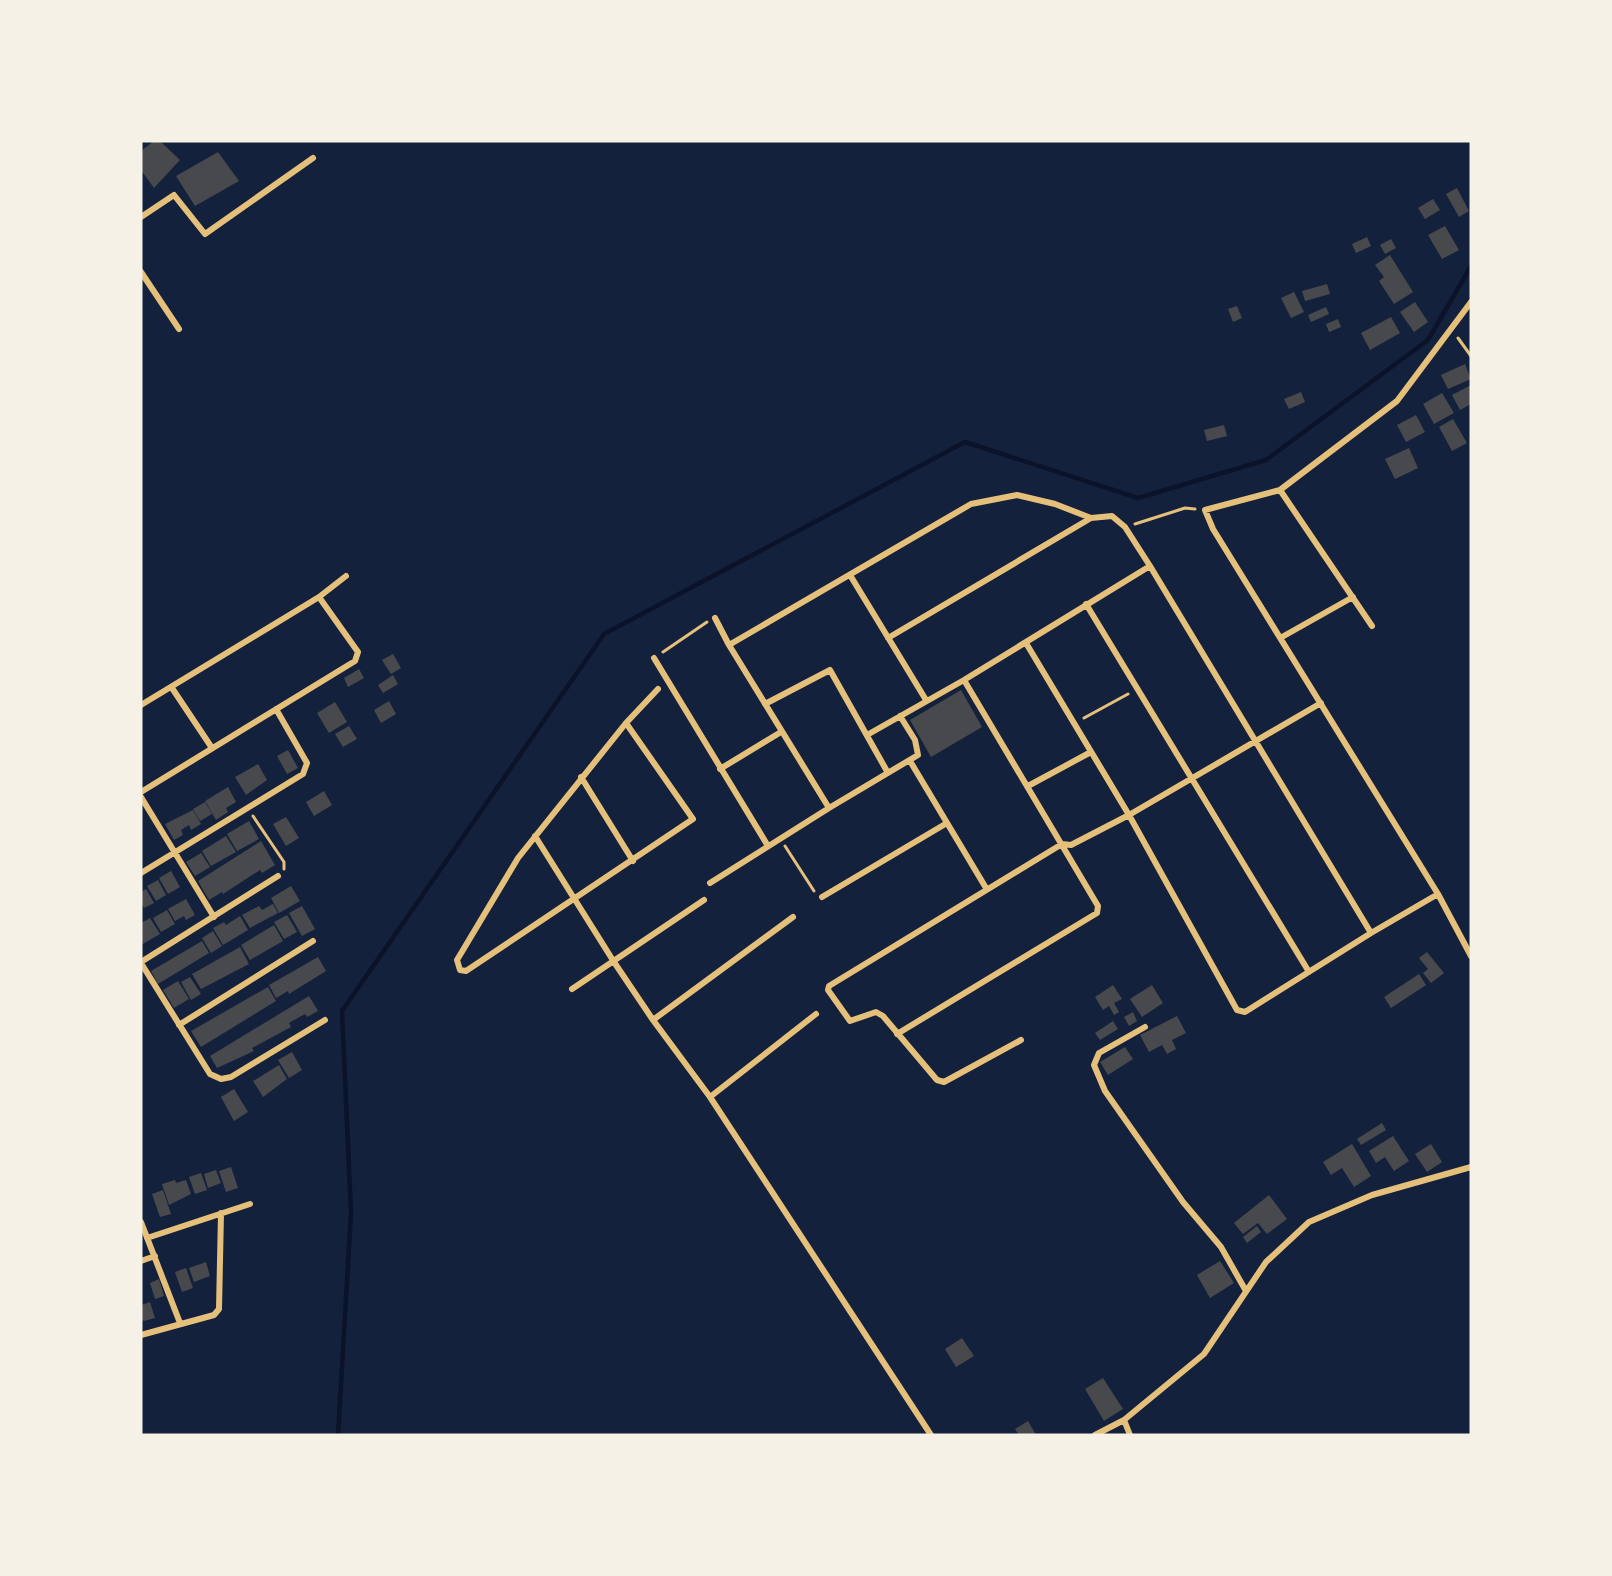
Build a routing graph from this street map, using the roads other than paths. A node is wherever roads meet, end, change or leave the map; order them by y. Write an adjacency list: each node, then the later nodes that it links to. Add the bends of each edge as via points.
1 (313, 158): 2 (street, via 206,234 174,195)
2 (141, 217)
3 (141, 272): 5 (street)
4 (1471, 302): 6 (street, via 1397,401)
5 (179, 329)
6 (1280, 490): 12 (street); 16 (street, via 1205,510)
7 (1091, 518): 8 (street, via 1112,516 1125,527); 9 (street, via 1017,495 990,499 971,504); 17 (street)
8 (1150, 566): 13 (street); 33 (street)
9 (849, 575): 17 (street); 19 (street)
10 (346, 576): 11 (street)
11 (319, 597): 22 (street); 28 (street, via 358,652 357,657)
12 (1353, 597): 15 (street); 16 (street)
13 (1086, 604): 18 (street); 40 (street)
14 (715, 618): 19 (street)
15 (1372, 626)
16 (1282, 637): 25 (street)
17 (888, 638): 24 (street)
18 (1026, 643): 21 (street); 35 (street)
19 (729, 645): 26 (street)
20 (654, 658): 37 (street)
21 (964, 680): 24 (street); 41 (street)
22 (172, 688): 27 (street); 34 (street)
23 (657, 689): 30 (street)
24 (926, 700): 29 (street)
25 (1321, 703): 33 (street); 56 (street)
26 (765, 704): 31 (street); 32 (street, via 830,670)
27 (141, 705)
28 (276, 709): 34 (street); 50 (street, via 307,763 303,774)
29 (900, 716): 32 (street); 36 (street, via 918,748 918,755)
30 (626, 723): 39 (street); 51 (street, via 693,819)
31 (781, 732): 37 (street); 44 (street)
32 (867, 735): 38 (street)
33 (1254, 740): 40 (street); 62 (street)
34 (212, 748): 42 (street)
35 (1091, 752): 41 (street); 45 (street)
36 (910, 761): 38 (street); 46 (street)
37 (720, 769): 49 (street)
38 (888, 773): 44 (street)
39 (581, 777): 47 (street); 51 (street)
40 (1192, 778): 45 (street); 67 (street)
41 (1028, 786): 48 (street)
42 (141, 792)
43 (141, 797): 50 (street)
44 (829, 808): 49 (street)
45 (1129, 815): 48 (street, via 1071,845); 67 (street, via 1237,1010 1245,1012)
46 (947, 823): 55 (street); 57 (street)
47 (535, 836): 59 (street); 59 (street, via 457,960 457,967 466,971)
48 (1062, 844): 55 (street); 74 (street, via 1098,906 1097,913)
49 (768, 846): 54 (street)
50 (175, 854): 52 (street); 60 (street)
51 (633, 861): 59 (street)
52 (141, 873)
53 (278, 876): 60 (street)
54 (710, 883)
55 (986, 888): 74 (street, via 829,986 850,1022 876,1012)
56 (1438, 894): 62 (street); 64 (street)
57 (822, 897)
58 (704, 900): 65 (street)
59 (574, 901): 65 (street)
60 (214, 917): 66 (street)
61 (793, 917): 71 (street)
62 (1371, 933): 67 (street)
63 (313, 941): 72 (street)
64 (1471, 956)
65 (614, 962): 68 (street); 71 (street)
66 (141, 963): 72 (street)
67 (1309, 972)
68 (572, 989)
69 (816, 1014): 76 (street)
70 (325, 1020): 72 (street, via 231,1077 221,1079 210,1074)
71 (653, 1020): 76 (street)
72 (179, 1025)
73 (1145, 1027): 84 (street, via 1099,1053 1094,1065 1112,1100 1183,1202 1221,1247)
74 (897, 1034): 75 (street, via 932,1077 944,1082)
75 (1021, 1040)
76 (710, 1097): 88 (street)
77 (1471, 1167): 84 (street, via 1372,1195 1309,1222 1284,1242)
78 (250, 1204): 79 (street)
79 (221, 1213): 81 (street); 85 (street, via 219,1309 214,1315)
80 (141, 1222): 81 (street)
81 (147, 1238): 82 (street)
82 (155, 1256): 83 (street); 85 (street)
83 (141, 1261)
84 (1246, 1290): 87 (street, via 1204,1354)
85 (180, 1323): 86 (street)
86 (141, 1335)
87 (1124, 1420): 89 (street); 90 (street)
88 (931, 1435)
89 (1095, 1435)
90 (1130, 1435)

